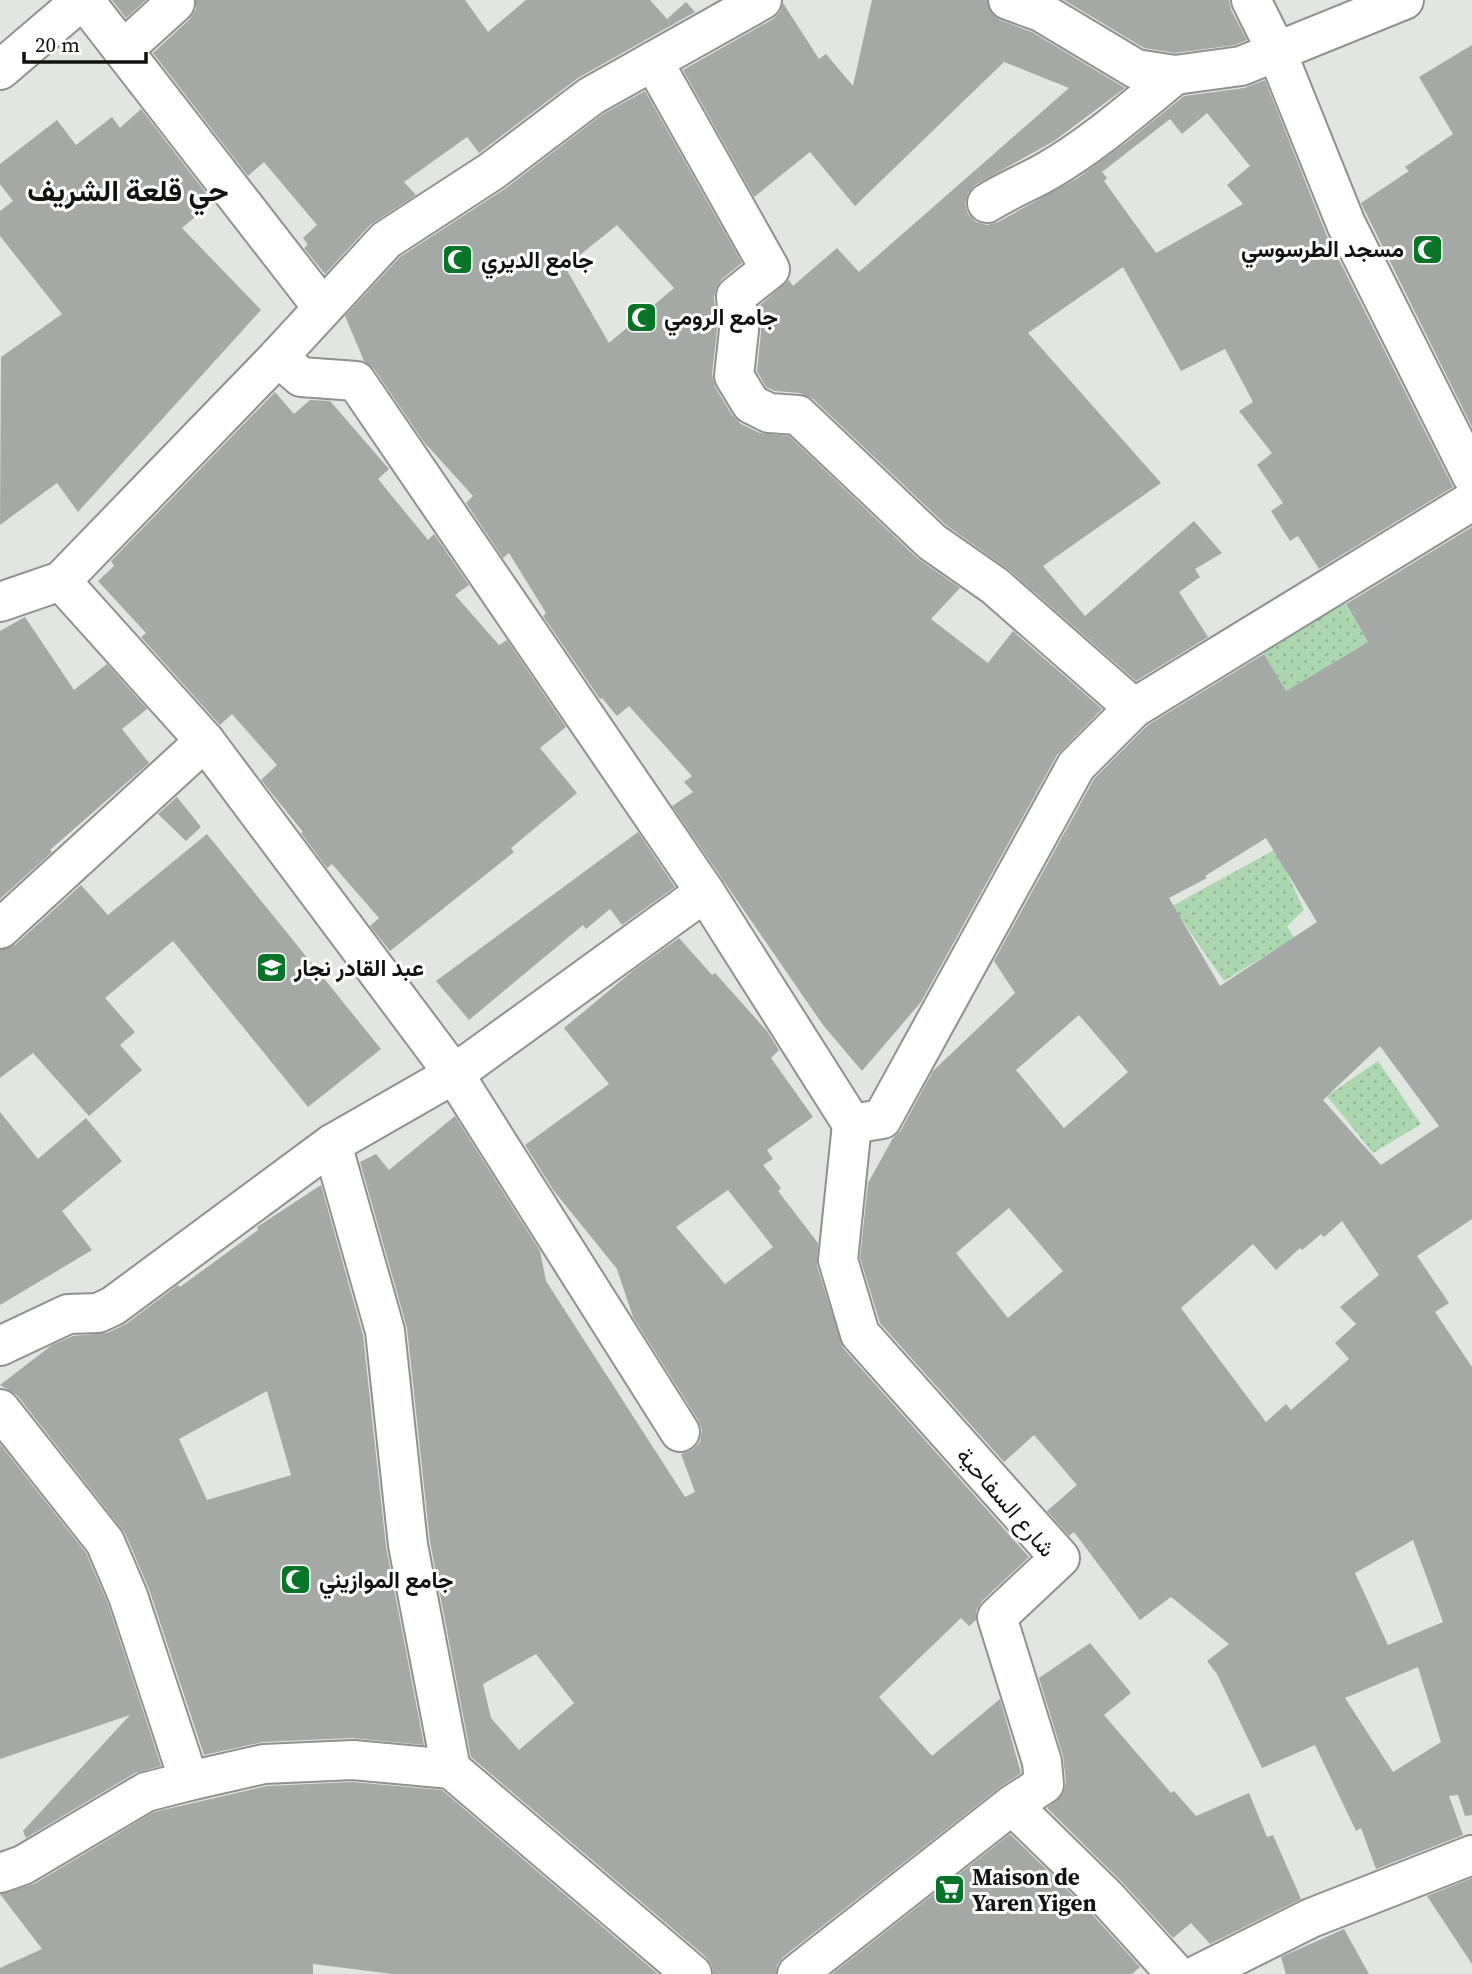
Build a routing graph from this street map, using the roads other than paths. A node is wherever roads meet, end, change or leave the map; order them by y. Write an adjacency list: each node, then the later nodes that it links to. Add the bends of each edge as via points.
1 (83, 0): 7 (street); 10 (street)
2 (174, 0): 7 (street)
3 (762, 0): 9 (street)
4 (1008, 0): 11 (street, via 1041,12 1136,69)
5 (1251, 0): 8 (street)
6 (1404, 0): 8 (street)
7 (123, 50): 13 (street)
8 (1276, 50): 11 (street, via 1241,66); 15 (street, via 1346,224)
9 (653, 61): 13 (street, via 591,96 492,171 386,240); 19 (street, via 770,269 736,296 739,330 734,376 751,404 769,413 798,415 932,542 995,586)
10 (0, 70)
11 (1175, 75): 12 (street, via 1084,147)
12 (987, 203)
13 (323, 308): 14 (street)
14 (278, 357): 17 (street); 21 (street, via 301,377 356,381)
15 (1472, 476)
16 (1472, 501): 19 (street)
17 (61, 581): 18 (street); 20 (street)
18 (0, 602)
19 (1134, 708): 24 (street, via 1076,766 882,1119)
20 (205, 741): 22 (street); 23 (street)
21 (705, 892): 23 (street); 24 (street)
22 (0, 929)
23 (454, 1074): 25 (street); 28 (street)
24 (852, 1124): 31 (street, شارع السفاحية, via 838,1259 860,1334 1059,1558 997,1617 1042,1762 1044,1784)
25 (332, 1144): 26 (street, via 113,1306 99,1313 68,1314); 29 (street, via 385,1331 408,1545)
26 (0, 1346)
27 (0, 1409): 30 (street, via 105,1542 128,1596)
28 (680, 1432)
29 (451, 1769): 30 (street, via 353,1760 264,1765); 34 (street)
30 (189, 1781): 33 (street, via 146,1791 23,1865)
31 (1012, 1805): 35 (street, شارع السفاحية); 36 (street, via 1108,1898)
32 (1472, 1855): 37 (street, via 1311,1918)
33 (0, 1873)
34 (692, 1974)
35 (797, 1974)
36 (1176, 1974)
37 (1199, 1974)

